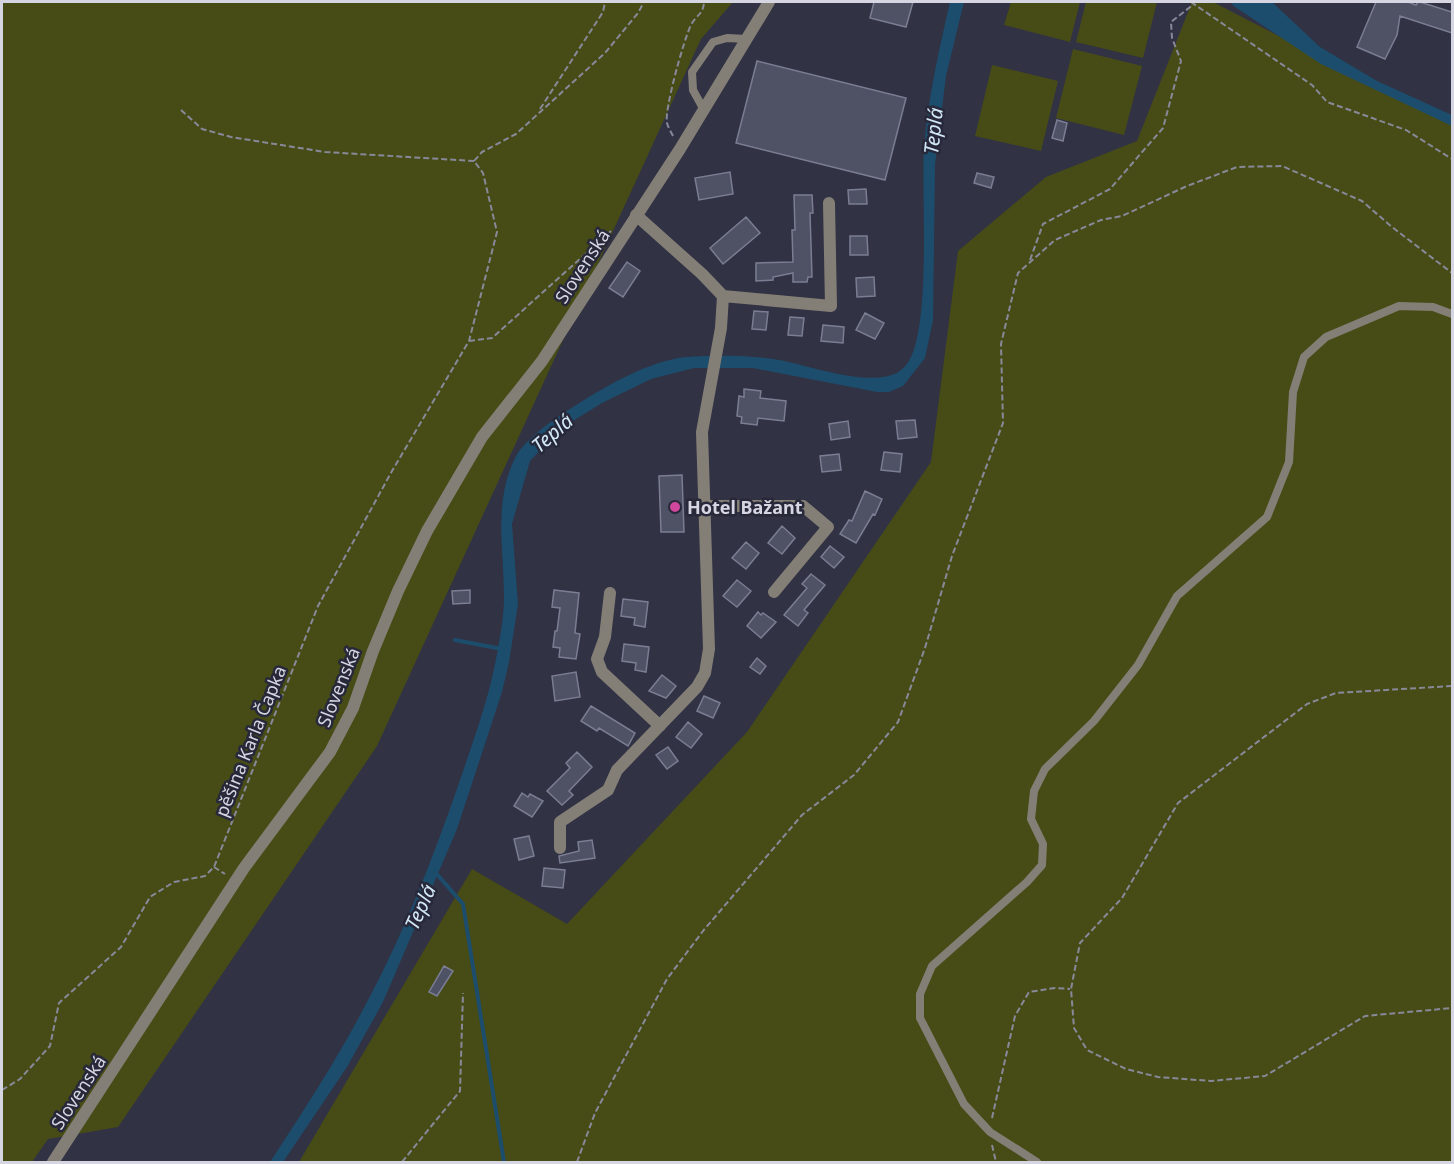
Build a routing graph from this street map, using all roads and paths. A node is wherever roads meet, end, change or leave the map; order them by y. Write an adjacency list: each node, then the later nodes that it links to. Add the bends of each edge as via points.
1 (607, 2): 9 (path)
2 (644, 2): 9 (path, via 605,53)
3 (704, 2): 10 (path, via 703,11 688,32 669,95 667,123)
4 (769, 2): 6 (street, Slovenská)
5 (1192, 3): 11 (path, via 1312,85 1328,102 1406,130); 16 (path, via 1171,22 1172,38 1181,61 1164,128 1110,189 1043,224)
6 (747, 39): 8 (street, Slovenská); 8 (lane, via 712,42 693,72 693,90)
7 (181, 110): 12 (path, via 202,129 231,137 325,152)
8 (704, 110): 10 (street, Slovenská)
9 (538, 112): 12 (path, via 516,134 482,152)
10 (680, 149): 14 (street, Slovenská)
11 (1452, 159)
12 (474, 162): 20 (path, pěšina Karla Čapka, via 483,173 497,232)
13 (829, 203): 18 (street, via 831,306)
14 (636, 215): 18 (street); 32 (street, Slovenská, via 542,361 482,437 427,531 398,591 353,708 330,752 244,868)
15 (614, 228): 20 (path, via 492,338)
16 (1029, 263): 17 (path, via 1055,240 1101,220 1122,216 1186,186 1237,167 1282,166 1362,201); 34 (path, via 1018,273 1001,344 1003,423 952,556 898,722 854,775 802,815 667,979 595,1113)
17 (1452, 273)
18 (723, 296): 21 (street, via 702,432)
19 (1452, 315): 31 (lane, via 1433,307 1399,306 1326,337 1304,357 1293,392 1289,462 1267,517 1177,596 1138,666 1094,721 1045,769 1034,791 1031,819 1043,843 1042,865 932,966 920,994 920,1018 964,1104)
20 (469, 341): 30 (path, pěšina Karla Čapka, via 318,606 214,867 205,876 174,882 150,897 120,947 59,1003 50,1046 20,1079)
21 (704, 506): 22 (street, via 803,506 828,528); 25 (street, via 709,649 705,673)
22 (774, 592)
23 (610, 593): 25 (street, via 605,637 597,659 602,672)
24 (1452, 686): 27 (path, via 1336,693 1307,704 1178,803 1122,898 1080,943)
25 (660, 726): 26 (street, via 616,770 608,790 560,822)
26 (560, 848)
27 (1071, 990): 29 (path, via 1074,1028 1087,1050 1126,1069 1158,1077 1211,1081 1265,1076 1365,1016); 31 (path, via 1029,992 1015,1016)
28 (463, 993): 33 (path, via 460,1091)
29 (1452, 1008)
30 (2, 1090)
31 (990, 1132): 35 (lane)
32 (53, 1162)
33 (402, 1162)
34 (577, 1162)
35 (1038, 1162)

